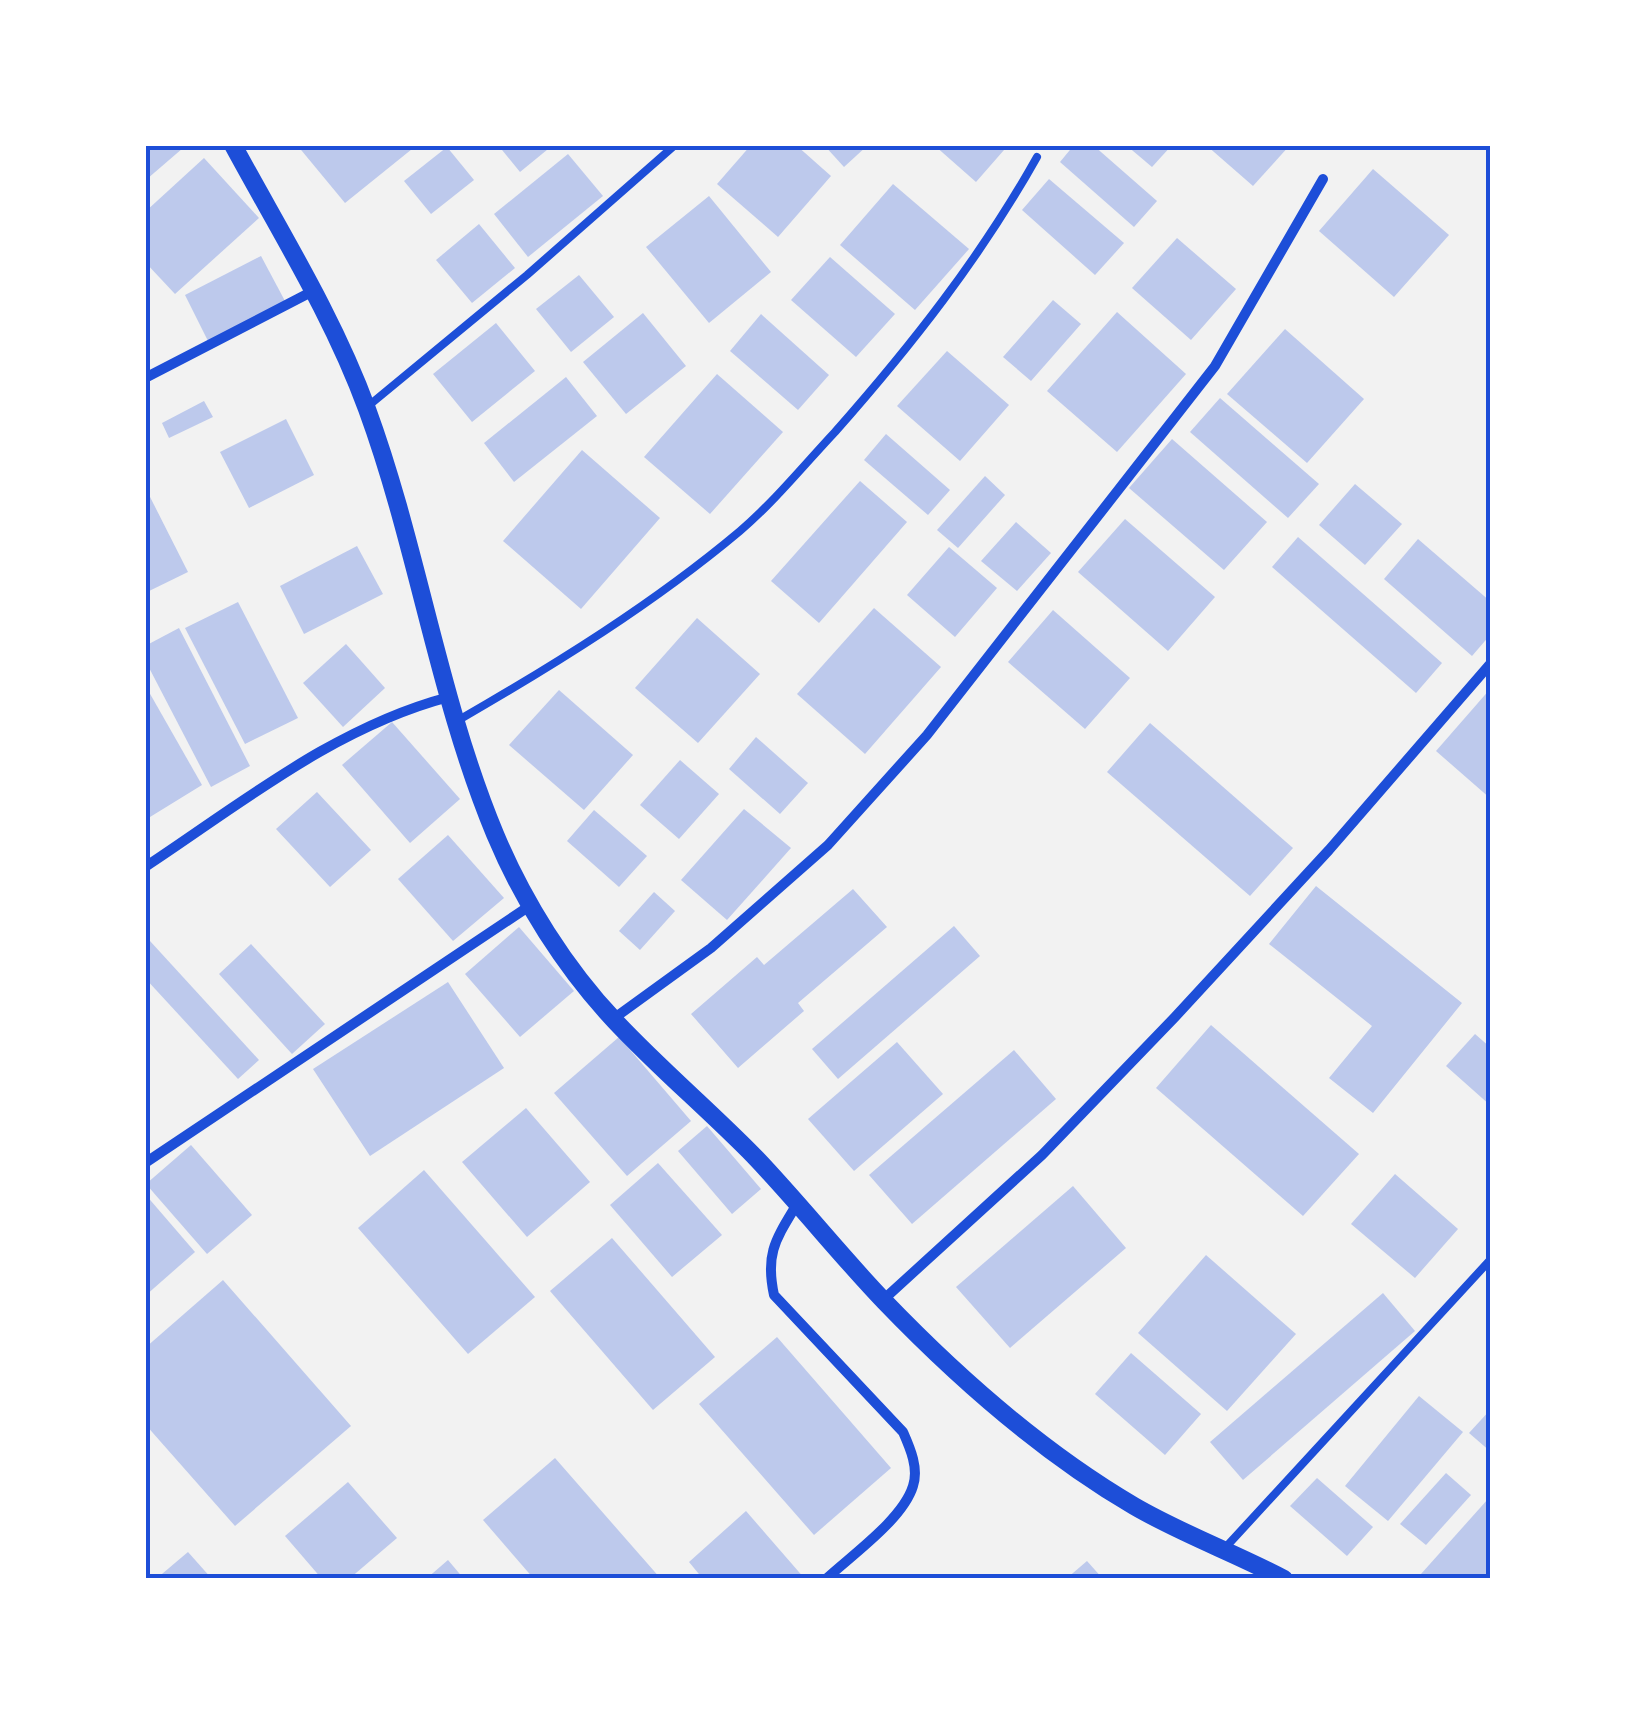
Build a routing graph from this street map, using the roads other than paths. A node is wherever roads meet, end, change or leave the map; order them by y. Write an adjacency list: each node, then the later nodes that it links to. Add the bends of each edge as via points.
1 (233, 145): 5 (street)
2 (676, 145): 7 (lane)
3 (1037, 157): 10 (lane, via 986,242 900,358 743,528 596,638)
4 (1323, 179): 13 (street, via 1216,366 927,734 828,844 711,948)
5 (314, 290): 6 (street); 7 (street)
6 (145, 378)
7 (366, 407): 9 (street)
8 (1491, 663): 17 (street, via 1174,1017 1042,1155)
9 (449, 697): 10 (street); 11 (street, via 378,720 320,752)
10 (457, 722): 12 (street, via 495,834)
11 (145, 867)
12 (530, 906): 13 (street); 14 (street)
13 (613, 1019): 15 (street)
14 (145, 1163)
15 (797, 1204): 17 (street); 19 (street, via 770,1250 774,1295 903,1432 913,1456 914,1484 901,1510)
16 (1491, 1259): 18 (lane)
17 (883, 1300): 18 (street, via 972,1387 1058,1454 1133,1506)
18 (1225, 1548): 20 (street)
19 (826, 1579)
20 (1284, 1579)

